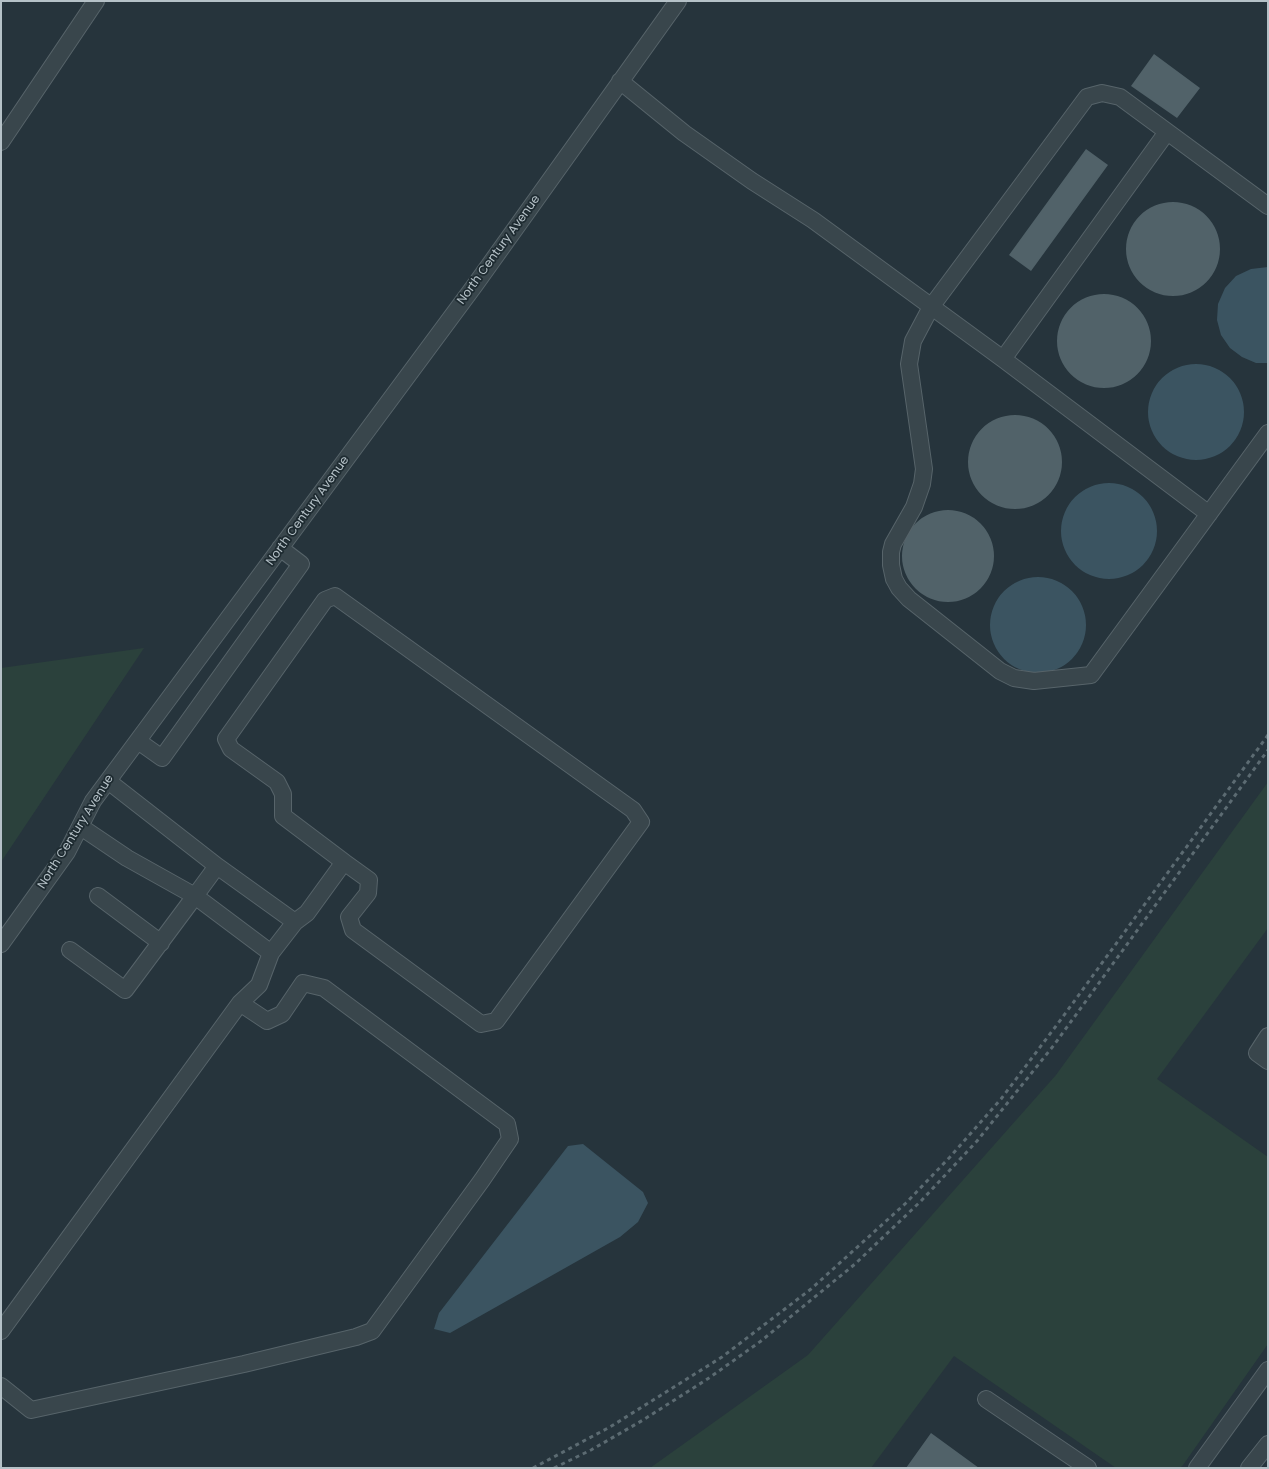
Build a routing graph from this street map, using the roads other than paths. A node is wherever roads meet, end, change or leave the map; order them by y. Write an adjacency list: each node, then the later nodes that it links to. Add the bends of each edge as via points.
1 (96, 1): 5 (street)
2 (678, 1): 3 (street, North Century Avenue)
3 (620, 81): 7 (street, via 684,133 813,220); 11 (street, North Century Avenue, via 475,285)
4 (1167, 132): 6 (street); 7 (street, via 1120,97 1102,93 1087,97); 8 (street)
5 (1, 142)
6 (1268, 206)
7 (931, 307): 8 (street); 10 (street, via 913,341 909,364 924,469 922,484 914,507 893,544 891,565 894,579 909,599 1000,671 1014,678 1034,681 1090,675)
8 (1003, 359): 10 (street)
9 (1268, 433): 10 (street)
10 (1209, 514)
11 (280, 548): 12 (street, North Century Avenue); 12 (street, via 301,564 162,758)
12 (138, 741): 13 (street, North Century Avenue)
13 (108, 781): 14 (street, North Century Avenue, via 93,800); 16 (street)
14 (81, 827): 18 (street, via 126,858); 21 (street, North Century Avenue, via 67,852)
15 (344, 862): 15 (street, via 368,880 368,893 349,917 353,930 480,1024 496,1021 641,822 633,810 335,596 325,600 226,739 231,749 277,782 283,794 283,816); 19 (street, via 307,913)
16 (217, 866): 18 (street); 19 (street)
17 (98, 896): 20 (street)
18 (195, 896): 20 (street); 23 (street)
19 (295, 922): 23 (street)
20 (161, 943): 22 (street, via 124,990)
21 (1, 944)
22 (70, 950)
23 (271, 953): 24 (street, via 259,985)
24 (240, 1004): 27 (street); 29 (street, via 267,1021 282,1014 303,983 324,988 508,1124 510,1139 372,1331 244,1364 31,1410)
25 (1268, 1036): 26 (street, via 1257,1053)
26 (1268, 1061)
27 (1, 1331)
28 (1268, 1370): 33 (street)
29 (1, 1386)
30 (986, 1399): 32 (street)
31 (1268, 1444): 34 (street)
32 (1088, 1468)
33 (1197, 1468)
34 (1249, 1468)

